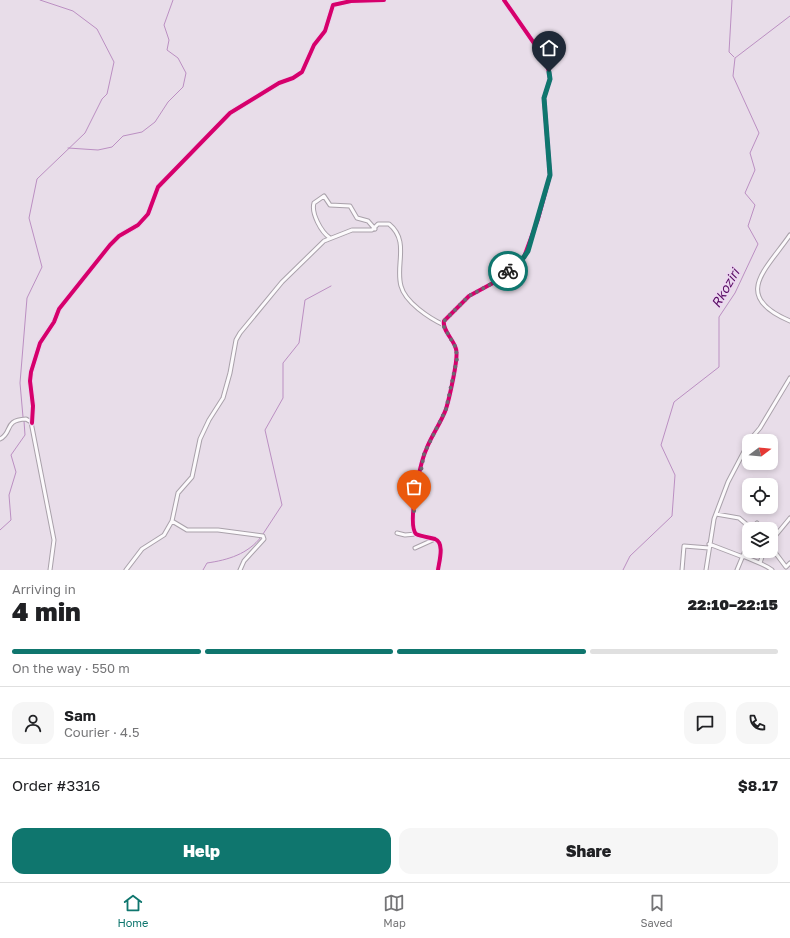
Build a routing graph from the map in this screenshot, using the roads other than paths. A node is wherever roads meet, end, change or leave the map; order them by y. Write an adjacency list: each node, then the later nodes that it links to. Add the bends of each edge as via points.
1 (384, 0): 9 (street, via 351,1 334,5 325,31 314,45 300,75 274,85 230,113 158,187 150,210 138,225 115,239 96,260 59,309 40,343 30,381)
2 (504, 0): 7 (street, via 545,59 549,72 550,79 544,98 550,175 524,257 493,283 469,296 444,321)
3 (374, 229): 5 (street, via 352,230); 5 (street, via 368,221 357,218 350,206 330,205 324,196 314,203 313,208 319,224); 7 (street, via 378,224 384,223 392,227 401,250 400,279 403,292 430,317)
4 (790, 235): 6 (street, via 763,272 757,287 762,302)
5 (330, 238): 15 (street, via 323,241 289,274 238,336 223,398 200,439 192,477 178,493)
6 (790, 321)
7 (444, 325): 19 (street, via 456,348 457,359 446,409 424,454 414,511 413,528)
8 (790, 378): 10 (street)
9 (32, 423): 11 (street, via 27,419 15,421 10,424 4,437); 31 (street, via 54,540)
10 (755, 434)
11 (0, 438)
12 (742, 455): 13 (street)
13 (716, 514): 16 (street, via 739,518); 21 (street)
14 (790, 518): 18 (street)
15 (172, 521): 32 (street, via 164,535 142,549); 33 (street, via 187,530 218,530 263,536 264,539)
16 (744, 522)
17 (397, 533): 19 (street)
18 (778, 533)
19 (416, 534): 20 (street)
20 (435, 539): 22 (street); 34 (street, via 440,547)
21 (709, 544): 23 (street); 25 (street)
22 (415, 548)
23 (709, 548): 35 (street, via 684,546); 36 (street)
24 (778, 556): 30 (street, via 786,567)
25 (742, 557)
26 (743, 558): 37 (street)
27 (746, 558): 29 (street)
28 (762, 558): 29 (street)
29 (760, 563): 38 (street)
30 (790, 563)
31 (50, 570)
32 (126, 570)
33 (240, 570)
34 (438, 570)
35 (682, 570)
36 (706, 570)
37 (737, 570)
38 (772, 570)

